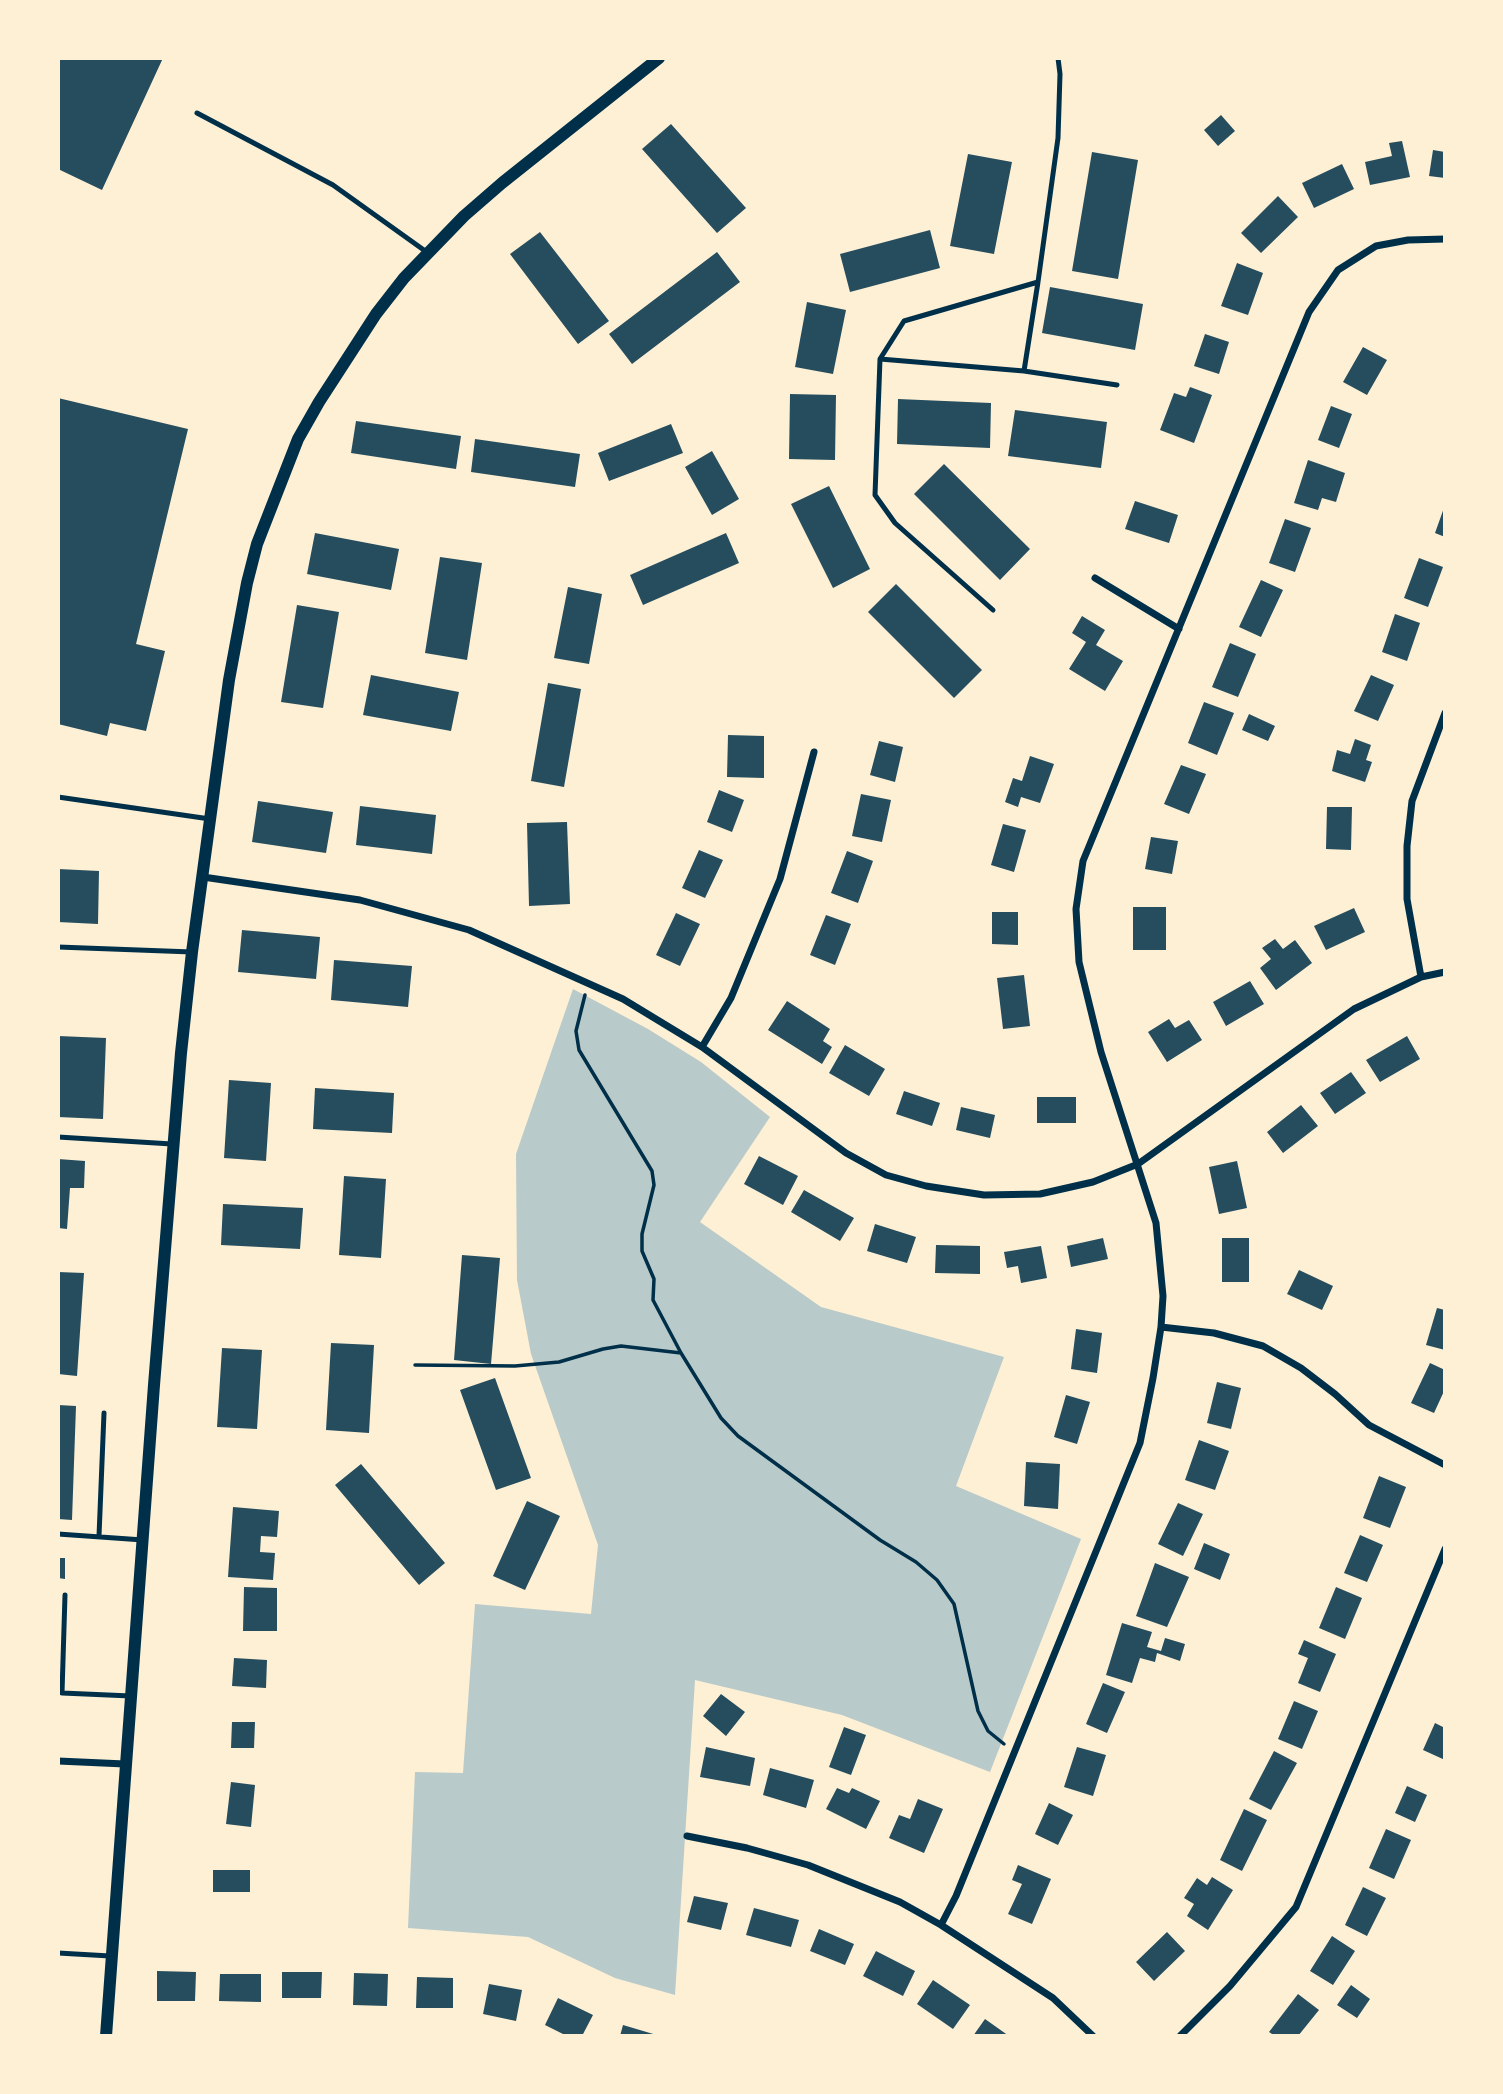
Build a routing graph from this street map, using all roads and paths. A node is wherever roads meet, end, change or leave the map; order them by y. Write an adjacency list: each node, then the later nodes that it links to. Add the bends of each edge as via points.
1 (1058, 58): 6 (lane, via 1058,138)
2 (655, 59): 5 (street, via 502,183)
3 (197, 113): 5 (lane, via 333,186)
4 (1445, 239): 12 (street, via 1376,246 1338,270 1309,312)
5 (428, 253): 16 (street, via 376,314 319,402 298,439 267,516 238,627)
6 (1038, 282): 7 (lane, via 904,321); 8 (lane)
7 (880, 359): 8 (lane); 11 (lane, via 875,495 895,523)
8 (1024, 371): 9 (lane)
9 (1116, 385)
10 (1095, 578): 12 (street)
11 (993, 610)
12 (1179, 629): 26 (street, via 1083,861 1076,909 1079,962 1088,1004)
13 (1445, 713): 21 (street, via 1412,801 1407,846 1407,899)
14 (814, 752): 23 (street, via 780,879 731,998)
15 (58, 797): 16 (lane)
16 (210, 819): 17 (street)
17 (203, 877): 19 (street); 22 (street, via 324,893 410,912 469,930)
18 (58, 947): 19 (lane)
19 (192, 952): 25 (street)
20 (1445, 972): 21 (street)
21 (1421, 977): 26 (street, via 1354,1009)
22 (587, 982): 23 (street); 28 (path, via 576,1031 579,1050 652,1171 654,1185 642,1251 654,1279 653,1300)
23 (702, 1047): 26 (street, via 846,1153 886,1175 926,1186 984,1195 1040,1194 1093,1182)
24 (58, 1137): 25 (lane)
25 (172, 1143): 34 (street)
26 (1138, 1164): 27 (street, via 1156,1223 1163,1296)
27 (1161, 1328): 31 (street, via 1263,1346 1301,1368 1369,1425); 39 (street, via 1140,1443)
28 (681, 1353): 29 (path, via 621,1346 559,1362); 39 (path, via 721,1418 738,1436 937,1580 954,1604 978,1711 988,1731)
29 (415, 1365)
30 (104, 1413): 33 (lane)
31 (1445, 1465)
32 (58, 1534): 33 (lane)
33 (99, 1536): 34 (lane)
34 (143, 1540): 38 (street)
35 (1445, 1549): 48 (street, via 1296,1907 1230,1986)
36 (65, 1595): 37 (lane)
37 (60, 1693): 38 (lane)
38 (131, 1696): 41 (street)
39 (1014, 1753): 43 (street)
40 (58, 1760): 41 (street)
41 (125, 1764): 45 (street)
42 (687, 1836): 43 (street, via 808,1864)
43 (941, 1925): 47 (street, via 1053,1998)
44 (58, 1953): 45 (lane)
45 (111, 1956): 46 (street)
46 (106, 2036)
47 (1093, 2036)
48 (1180, 2036)

